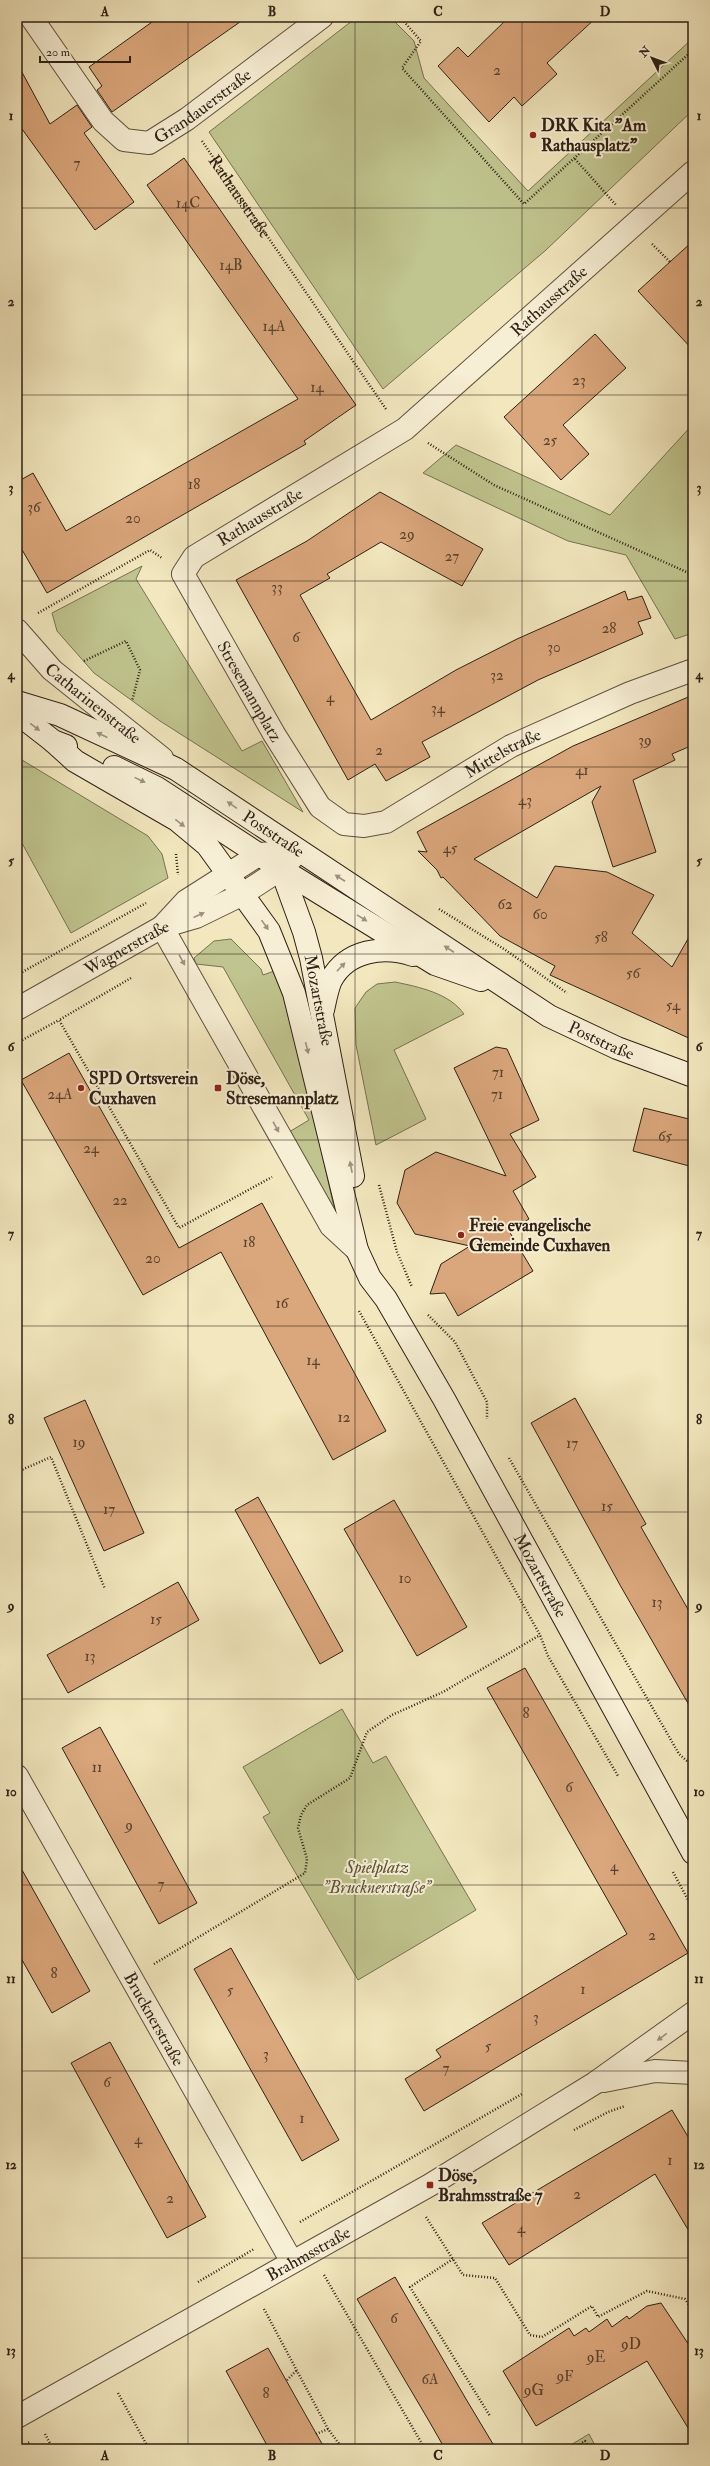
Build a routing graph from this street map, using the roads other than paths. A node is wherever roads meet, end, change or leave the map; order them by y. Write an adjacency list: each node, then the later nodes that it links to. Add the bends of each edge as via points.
1 (31, 17): 2 (street, Grandauerstraße, via 103,121 124,140 149,143 187,119)
2 (322, 17)
3 (693, 172): 4 (street, Rathausstraße, via 405,429 194,557)
4 (183, 574): 11 (street, Stresemannplatz, via 274,734)
5 (25, 623): 10 (street, Catharinenstraße, via 52,670)
6 (693, 670): 11 (street, Mittelstraße, via 630,693 511,746 386,822 364,826 344,824)
7 (17, 702): 10 (street, Poststraße, one-way to 7, via 60,715)
8 (17, 713): 9 (street, Poststraße, one-way to 9)
9 (54, 741): 13 (street, Poststraße, one-way to 13, via 156,788); 15 (street, Mozartstraße, one-way to 15, via 75,761 177,820 207,845)
10 (176, 769): 12 (street, Poststraße, one-way to 10)
11 (320, 807)
12 (299, 851): 13 (street); 14 (street, Wagnerstraße); 19 (street, Poststraße, one-way to 12)
13 (260, 854): 14 (street, Poststraße); 15 (street)
14 (280, 868): 16 (street, Wagnerstraße); 18 (street, Poststraße, one-way to 18); 21 (street, Mozartstraße, via 304,932)
15 (227, 875): 16 (street, Mozartstraße); 17 (street, via 186,901)
16 (241, 895): 17 (street, Wagnerstraße, one-way to 16, via 196,917); 23 (street, Mozartstraße, one-way to 23, via 269,931 294,993)
17 (162, 927): 20 (street, Wagnerstraße); 23 (street, Mozartstraße, one-way to 23, via 331,1226)
18 (435, 964): 19 (street, Poststraße); 21 (street, one-way to 18, via 330,981 349,959 378,949 408,953)
19 (516, 993): 22 (street, Poststraße, via 549,1016 617,1048)
20 (17, 1009)
21 (322, 1015): 24 (street, Mozartstraße, one-way to 21, via 361,1216)
22 (693, 1076)
23 (357, 1250): 24 (street, Mozartstraße, via 370,1278)
24 (386, 1299): 26 (street, Mozartstraße, via 452,1412)
25 (17, 1776): 30 (street, Brucknerstraße)
26 (693, 1853)
27 (693, 2013): 29 (street, Brahmsstraße, one-way to 29)
28 (693, 2073): 29 (street, Brahmsstraße, via 655,2071)
29 (595, 2083): 30 (street, Brahmsstraße, via 430,2185)
30 (292, 2262): 31 (street, Brahmsstraße)
31 (17, 2417)

